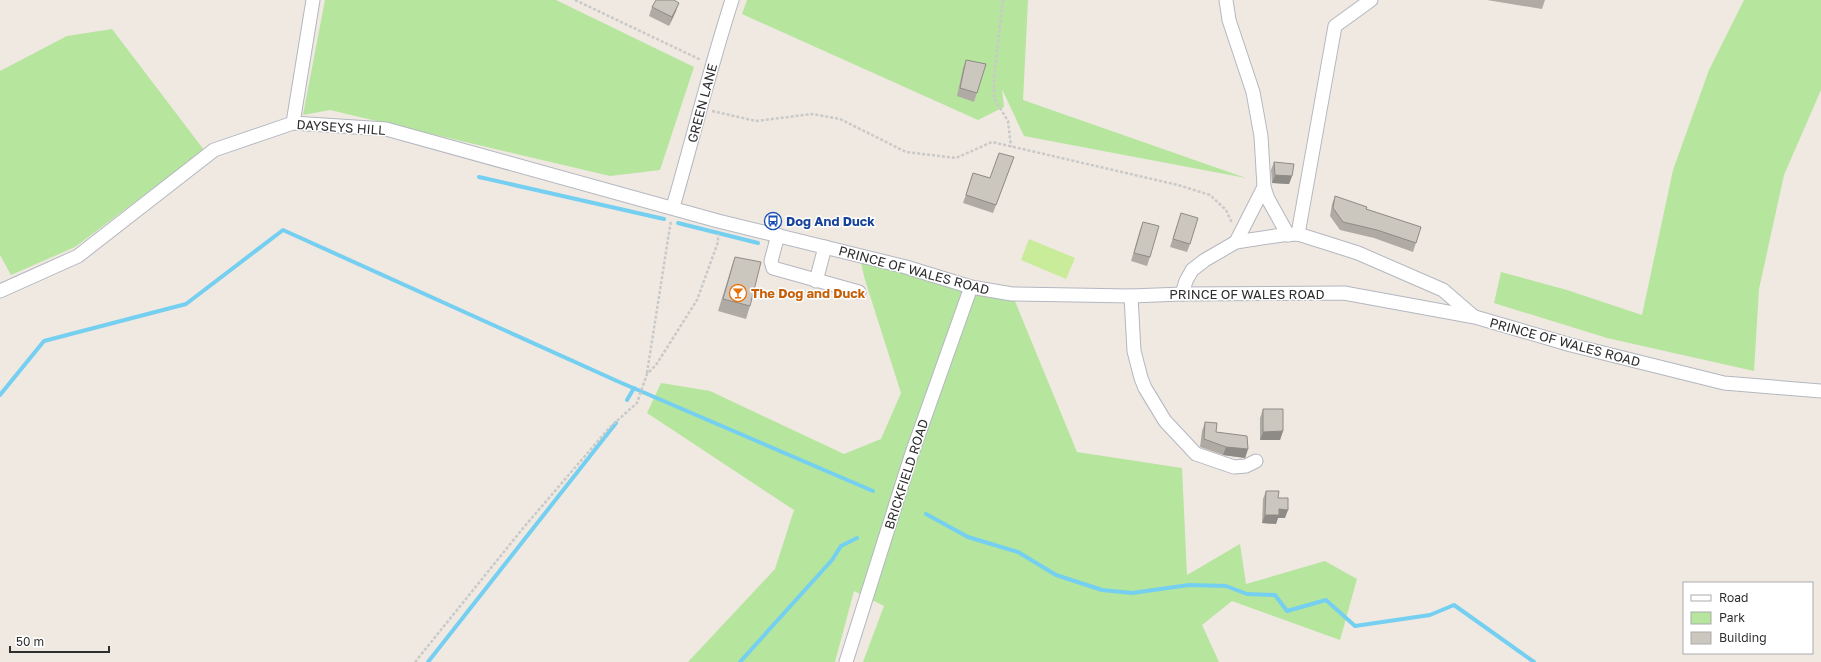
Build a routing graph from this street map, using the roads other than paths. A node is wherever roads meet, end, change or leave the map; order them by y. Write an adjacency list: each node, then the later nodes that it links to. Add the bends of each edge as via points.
1 (313, 0): 5 (street)
2 (1226, 0): 6 (street, via 1230,26 1253,92 1261,136)
3 (1371, 0): 9 (street, via 1335,26)
4 (729, 3): 7 (street, GREEN LANE)
5 (293, 123): 7 (street, DAYSEYS HILL, via 386,129); 13 (street, DAYSEYS HILL, via 214,150 78,256)
6 (1264, 187): 9 (street, via 1268,199); 10 (street)
7 (674, 207): 8 (street, PRINCE OF WALES ROAD, via 718,221)
8 (778, 235): 11 (street, PRINCE OF WALES ROAD); 12 (street, via 771,261 773,268)
9 (1293, 235): 10 (street); 18 (street, via 1358,253 1443,290)
10 (1236, 242): 16 (street, via 1192,270)
11 (825, 247): 12 (street); 14 (street, PRINCE OF WALES ROAD)
12 (816, 281): 15 (street)
13 (2, 287)
14 (971, 287): 17 (street, PRINCE OF WALES ROAD, via 1012,294); 21 (street, BRICKFIELD ROAD, via 911,456)
15 (859, 292)
16 (1182, 294): 17 (street, PRINCE OF WALES ROAD); 18 (street, PRINCE OF WALES ROAD, via 1344,293)
17 (1130, 296): 20 (street, via 1134,351 1141,378 1165,420 1196,454 1234,467 1246,466)
18 (1475, 317): 19 (street, PRINCE OF WALES ROAD, via 1724,383)
19 (1821, 391)
20 (1256, 461)
21 (846, 662)

